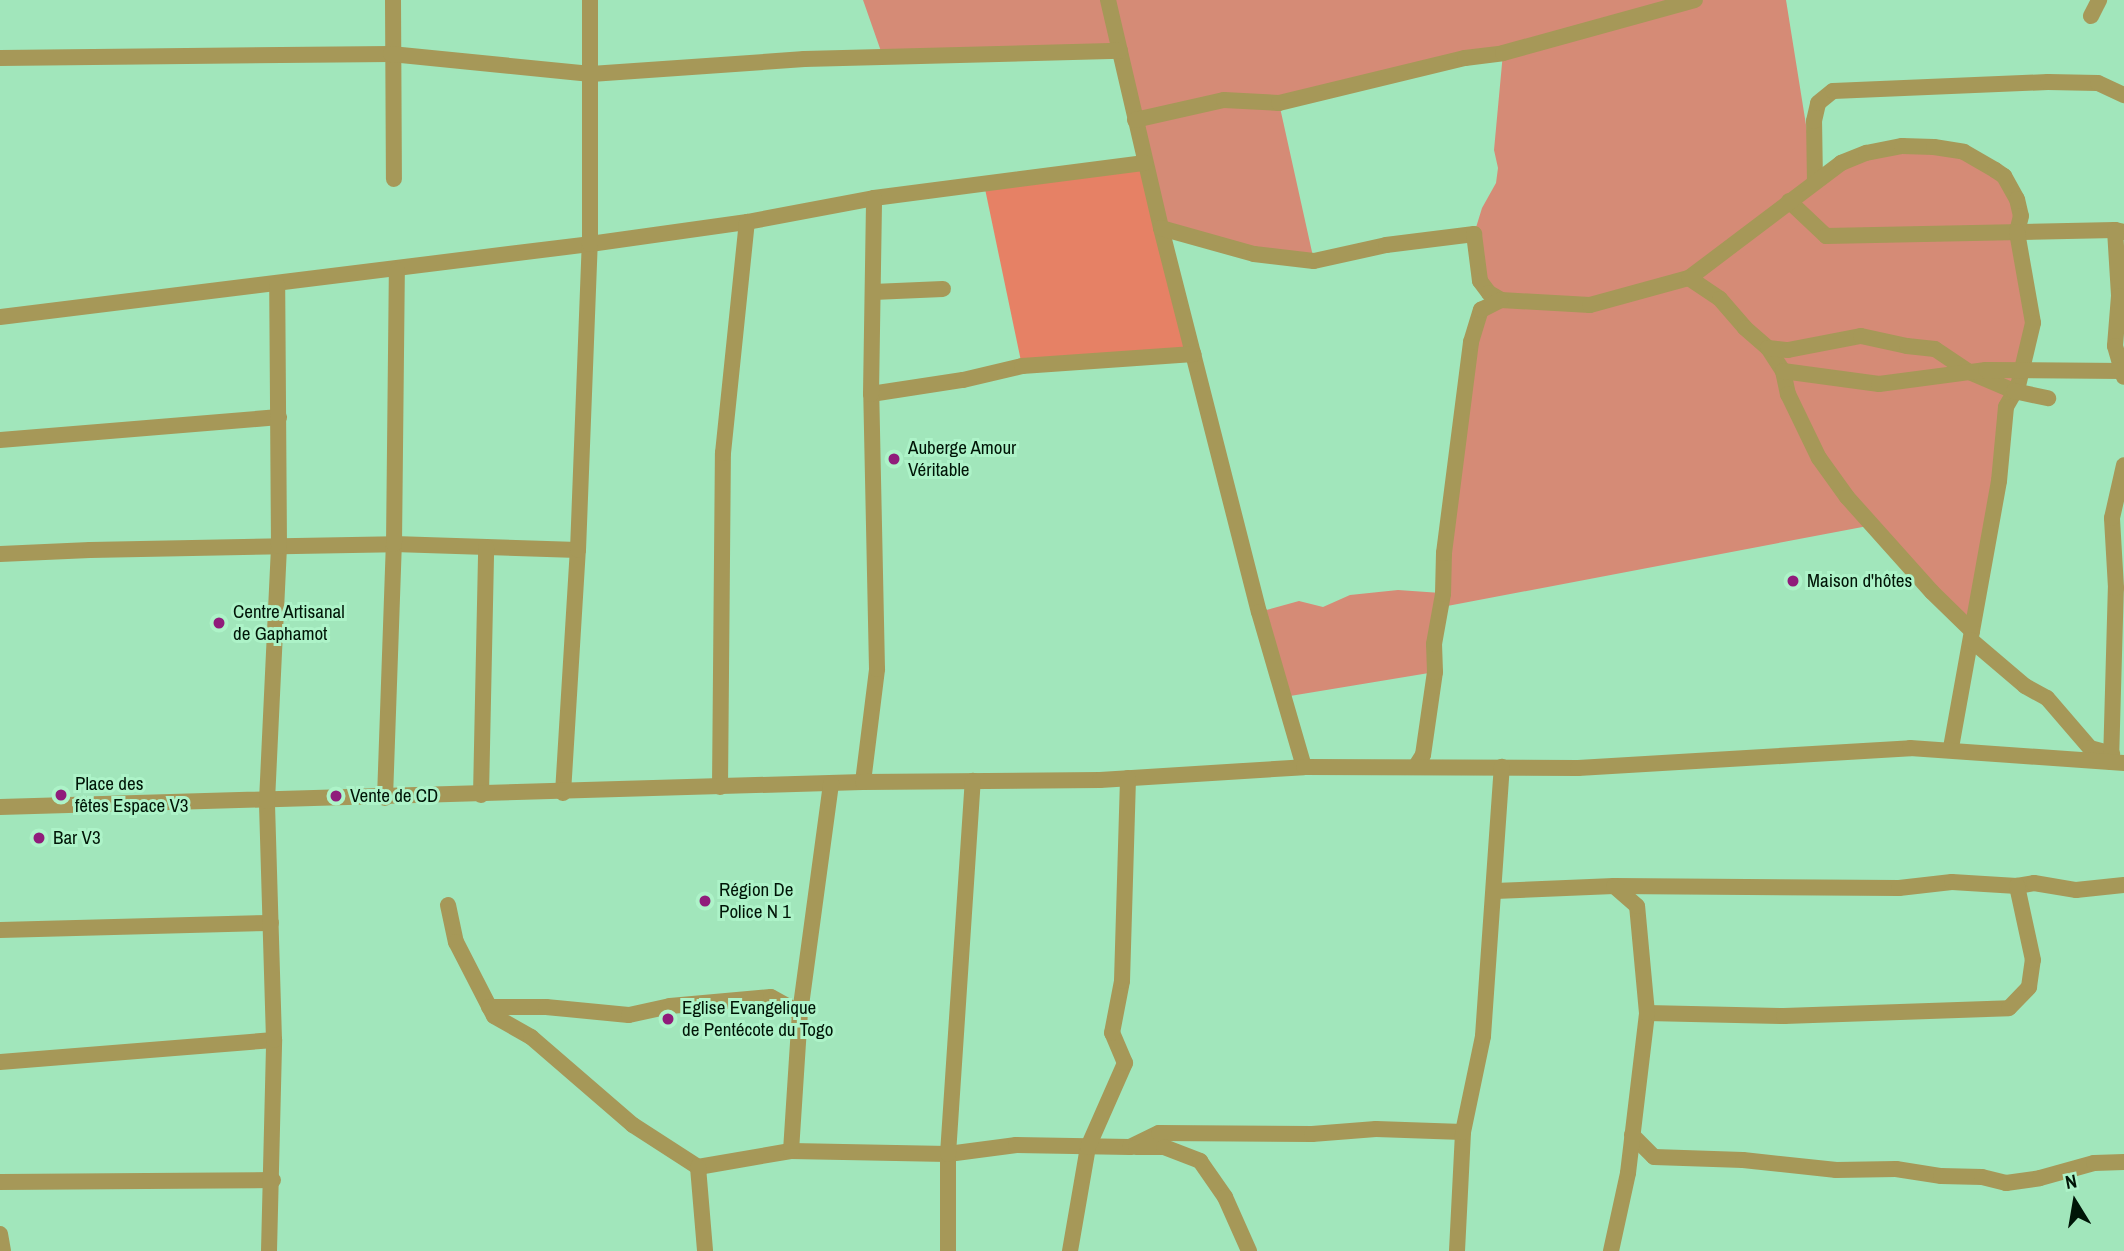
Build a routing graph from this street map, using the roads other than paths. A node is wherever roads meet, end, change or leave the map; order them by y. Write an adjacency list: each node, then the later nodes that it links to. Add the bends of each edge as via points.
1 (393, 0): 8 (street)
2 (590, 0): 10 (street)
3 (1108, 0): 7 (street)
4 (1695, 0): 12 (street, via 1503,54 1465,58 1292,101 1224,100)
5 (2099, 0): 6 (street)
6 (2091, 16)
7 (1121, 51): 10 (street, via 804,59); 12 (street)
8 (391, 54): 9 (street); 10 (street); 14 (street)
9 (0, 58)
10 (592, 74): 22 (street)
11 (2124, 95): 15 (street, via 2098,83 2048,82 1833,91 1818,103 1816,112)
12 (1135, 120): 13 (street)
13 (1145, 163): 16 (street); 19 (street)
14 (394, 179)
15 (1815, 182): 17 (street); 21 (street, via 1841,163 1866,153 1902,146 1964,152 2004,176 2021,216)
16 (874, 198): 18 (street); 27 (street)
17 (1788, 201): 21 (street, via 1826,236); 24 (street)
18 (747, 222): 22 (street); 58 (street, via 723,453)
19 (1161, 228): 28 (street, via 1254,254 1314,261 1386,245 1474,234 1479,281); 31 (street)
20 (2120, 231): 21 (street); 35 (street, via 2115,346)
21 (2017, 232): 33 (street, via 2033,323)
22 (590, 244): 23 (street); 45 (street)
23 (397, 270): 25 (street); 42 (street)
24 (1689, 278): 28 (street, via 1590,305); 30 (street, via 1720,299)
25 (277, 285): 29 (street); 39 (street)
26 (943, 289): 27 (street)
27 (873, 292): 37 (street)
28 (1501, 300): 51 (street, via 1481,310 1471,342 1434,644 1435,672 1423,755)
29 (0, 317)
30 (1768, 348): 32 (street); 34 (street, via 1788,350 1861,336 1935,349)
31 (1194, 354): 37 (street, via 1022,366); 52 (street, via 1259,612)
32 (1783, 372): 34 (street, via 1879,384); 48 (street, via 1788,394 1825,467 1847,498)
33 (2021, 372): 34 (street); 35 (street); 36 (street)
34 (1969, 373): 36 (street)
35 (2123, 373)
36 (2014, 391): 38 (street); 48 (street, via 2006,407 2000,481)
37 (871, 394): 56 (street, via 877,669)
38 (2048, 398)
39 (279, 416): 40 (street); 43 (street)
40 (0, 440)
41 (2124, 465): 47 (street, via 2112,518)
42 (394, 544): 43 (street); 44 (street); 61 (street)
43 (279, 546): 46 (street); 62 (street)
44 (486, 547): 45 (street); 60 (street)
45 (578, 550): 59 (street)
46 (0, 554)
47 (2120, 587): 50 (street)
48 (1971, 636): 49 (street); 50 (street, via 2025,686 2054,704 2090,748)
49 (1951, 749): 50 (street); 53 (street, via 1578,768)
50 (2116, 759)
51 (1416, 766): 52 (street); 53 (street)
52 (1304, 767): 54 (street)
53 (1502, 767): 67 (street)
54 (1128, 778): 55 (street); 79 (street, via 1122,981 1112,1033 1125,1063)
55 (973, 781): 56 (street); 81 (street)
56 (863, 782): 57 (street)
57 (831, 783): 58 (street); 72 (street)
58 (720, 787): 59 (street)
59 (563, 793): 60 (street)
60 (481, 795): 61 (street)
61 (385, 798): 62 (street)
62 (267, 801): 63 (street); 69 (street)
63 (0, 807)
64 (2124, 885): 66 (street, via 2076,890 2034,883)
65 (1614, 886): 66 (street, via 1899,888 1952,882); 67 (street); 73 (street, via 1637,906)
66 (2017, 886): 73 (street, via 2033,960 2029,987 2009,1009 1784,1016)
67 (1495, 891): 76 (street, via 1483,1036)
68 (447, 905): 71 (street, via 456,942)
69 (271, 923): 70 (street); 74 (street)
70 (0, 930)
71 (489, 1007): 72 (street, via 629,1015 670,1006 771,997); 83 (street, via 494,1016 531,1037 633,1125)
72 (800, 1013): 80 (street)
73 (1647, 1013): 77 (street)
74 (274, 1040): 75 (street); 84 (street)
75 (0, 1062)
76 (1463, 1132): 78 (street, via 1158,1133); 93 (street)
77 (1632, 1135): 82 (street, via 1654,1157 1836,1170 1896,1169 2006,1183 2094,1163); 94 (street)
78 (1130, 1146): 79 (street); 92 (street, via 1164,1147 1200,1161 1225,1197)
79 (1088, 1147): 81 (street, via 1016,1145); 91 (street)
80 (791, 1151): 81 (street); 83 (street)
81 (948, 1154): 90 (street)
82 (2124, 1162)
83 (698, 1167): 89 (street)
84 (273, 1180): 85 (street); 88 (street)
85 (0, 1182)
86 (0, 1234): 87 (street)
87 (3, 1251)
88 (268, 1251)
89 (705, 1251)
90 (948, 1251)
91 (1070, 1251)
92 (1249, 1251)
93 (1457, 1251)
94 (1611, 1251)

